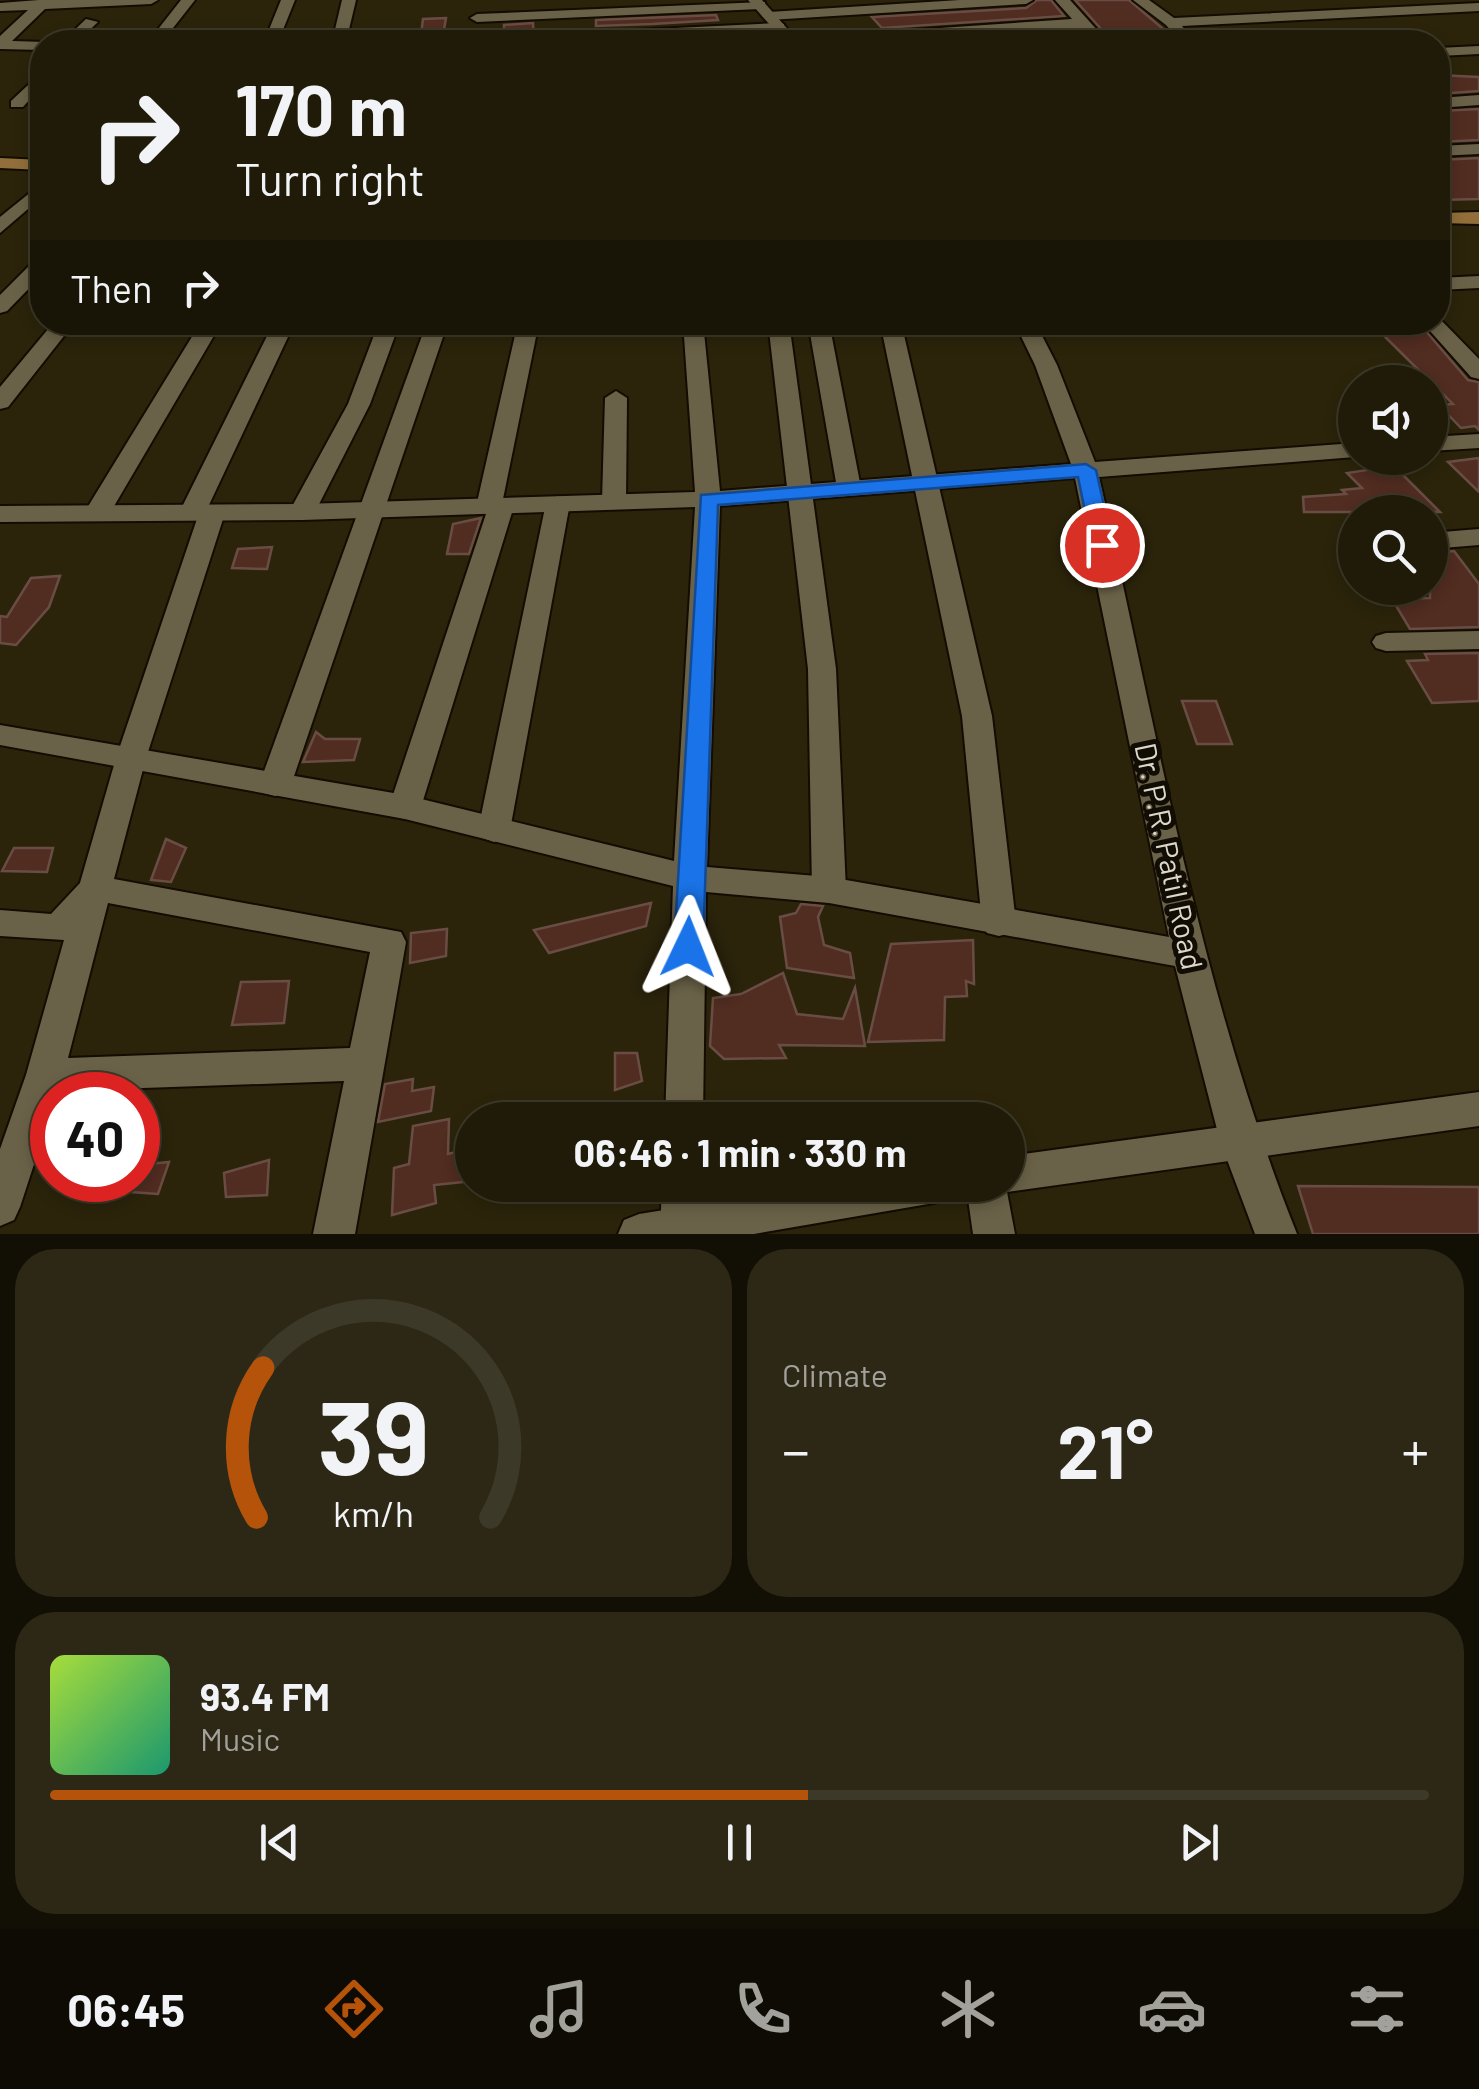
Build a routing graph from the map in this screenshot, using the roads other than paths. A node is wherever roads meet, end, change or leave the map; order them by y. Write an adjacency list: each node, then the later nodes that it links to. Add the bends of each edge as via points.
1 (151, 0): 11 (street)
2 (188, 0): 21 (street)
3 (288, 0): 22 (street)
4 (350, 0): 23 (street)
5 (477, 0): 16 (street, via 476,24)
6 (1026, 0): 10 (street)
7 (1062, 0): 19 (street)
8 (1140, 0): 18 (street)
9 (1383, 0): 14 (street)
10 (997, 1): 15 (street)
11 (44, 2): 12 (street); 29 (street)
12 (0, 7)
13 (1479, 7): 14 (street)
14 (1401, 11): 18 (street)
15 (765, 12): 16 (street); 25 (street)
16 (589, 15): 24 (street)
17 (91, 22): 20 (street)
18 (1171, 22): 28 (street)
19 (1084, 24): 26 (street); 27 (street)
20 (83, 30)
21 (164, 30)
22 (276, 30)
23 (343, 30)
24 (592, 30)
25 (651, 30)
26 (987, 30)
27 (1089, 30)
28 (1178, 30)
29 (0, 45): 30 (street)
30 (30, 46)
31 (1479, 50): 32 (street)
32 (1450, 51)
33 (30, 90): 34 (street, via 22,99)
34 (0, 93)
35 (1479, 100): 36 (street)
36 (1450, 102)
37 (1479, 148): 38 (street)
38 (1450, 150)
39 (0, 163): 40 (main road)
40 (30, 165)
41 (30, 199): 44 (street)
42 (1450, 218): 43 (main road)
43 (1479, 218)
44 (0, 228)
45 (30, 276): 48 (street)
46 (1479, 282): 47 (street)
47 (1450, 283)
48 (0, 307)
49 (55, 335): 63 (street)
50 (204, 335): 79 (street)
51 (279, 335): 77 (street)
52 (385, 335): 76 (street, via 359,404)
53 (433, 335): 75 (street)
54 (527, 335): 74 (street)
55 (694, 335): 71 (street)
56 (780, 335): 70 (street)
57 (820, 335): 69 (street)
58 (893, 335): 68 (street)
59 (1031, 335): 67 (street, Dr. P.R. Patil Road)
60 (1468, 348): 61 (street)
61 (1479, 372)
62 (616, 398): 72 (street)
63 (0, 402)
64 (1479, 440): 65 (street)
65 (1448, 443)
66 (1338, 451): 67 (street)
67 (1086, 470): 68 (street); 94 (street, Dr. P.R. Patil Road)
68 (928, 484): 69 (street); 93 (street, via 977,716)
69 (849, 488): 70 (street)
70 (798, 490): 71 (street); 91 (street, via 822,669)
71 (708, 499): 72 (street); 89 (street)
72 (614, 501): 73 (street)
73 (558, 503): 74 (street); 88 (street)
74 (495, 506): 75 (street); 87 (street)
75 (370, 509): 76 (street); 86 (street)
76 (302, 512): 77 (street)
77 (202, 513): 79 (street); 85 (street)
78 (0, 514): 79 (street)
79 (97, 514)
80 (1479, 537): 81 (street)
81 (1448, 540)
82 (1479, 640): 83 (street)
83 (1386, 642)
84 (0, 735): 85 (street)
85 (131, 758): 86 (street); 90 (street)
86 (276, 785): 87 (street)
87 (405, 807): 88 (street)
88 (494, 830): 89 (street)
89 (690, 878): 91 (street); 98 (street)
90 (96, 888): 92 (street, via 59,928); 95 (street, via 389,942); 96 (street)
91 (829, 890): 93 (street)
92 (0, 923)
93 (998, 923): 94 (street)
94 (1190, 955): 101 (street, Dr. P.R. Patil Road)
95 (365, 1064): 97 (street); 107 (street)
96 (46, 1072)
97 (132, 1072)
98 (684, 1102)
99 (1479, 1108): 101 (street)
100 (30, 1119): 105 (street)
101 (1240, 1141): 102 (street); 110 (street, Dr. P.R. Patil Road)
102 (1025, 1172)
103 (791, 1202): 106 (street)
104 (989, 1202): 109 (street)
105 (0, 1207)
106 (682, 1215): 108 (street)
107 (334, 1234)
108 (639, 1234)
109 (994, 1234)
110 (1276, 1234)

